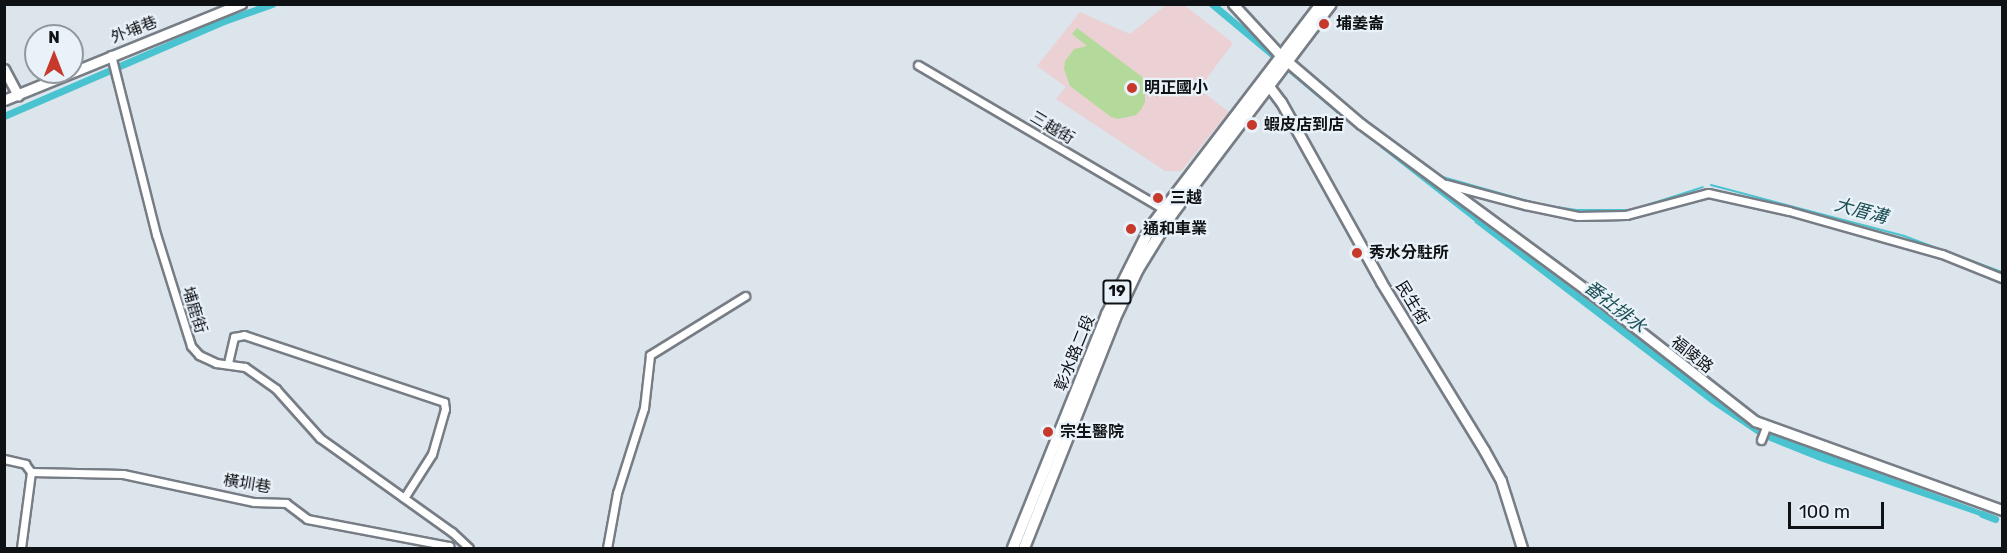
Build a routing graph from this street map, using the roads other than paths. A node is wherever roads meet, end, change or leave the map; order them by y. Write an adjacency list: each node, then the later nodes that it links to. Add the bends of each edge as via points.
1 (241, 4): 5 (street, 外埔巷)
2 (1233, 4): 6 (street, 福陵路)
3 (1321, 4): 6 (main road, 彰水路二段 / 19)
4 (1331, 4): 6 (main road, 彰水路二段 / 19)
5 (111, 55): 10 (street, 外埔巷); 16 (street, 埔鹿街, via 156,234 191,346 199,356)
6 (1282, 62): 9 (main road, 彰水路二段 / 19); 12 (street, 福陵路)
7 (918, 65): 13 (street, 三越街)
8 (4, 69): 10 (street)
9 (1267, 83): 13 (main road, 彰水路二段 / 19); 30 (street, 民生街, via 1484,450 1501,482)
10 (18, 95): 11 (street, 外埔巷)
11 (4, 100)
12 (1439, 182): 14 (street, via 1578,216 1626,215 1708,193 1789,211 1942,254); 17 (street, 福陵路)
13 (1168, 211): 18 (main road, 彰水路二段 / 19)
14 (2002, 278)
15 (745, 296): 27 (street, via 650,355 644,408 617,493)
16 (228, 363): 22 (street, 埔鹿街, via 245,367 276,389 320,438); 22 (street, via 234,337 244,335 444,402 432,454)
17 (1766, 427): 19 (street); 23 (street, 福陵路)
18 (1065, 431): 28 (main road, 彰水路二段 / 19); 29 (main road, 彰水路二段 / 19)
19 (1761, 440)
20 (4, 459): 21 (street, 橫圳巷, via 26,464)
21 (31, 472): 24 (street); 25 (street, 橫圳巷, via 123,474 254,502 286,503 307,519 449,546)
22 (404, 498): 26 (street, 埔鹿街)
23 (2002, 510)
24 (21, 549)
25 (447, 549)
26 (469, 549)
27 (607, 549)
28 (1013, 549)
29 (1024, 549)
30 (1522, 549)

